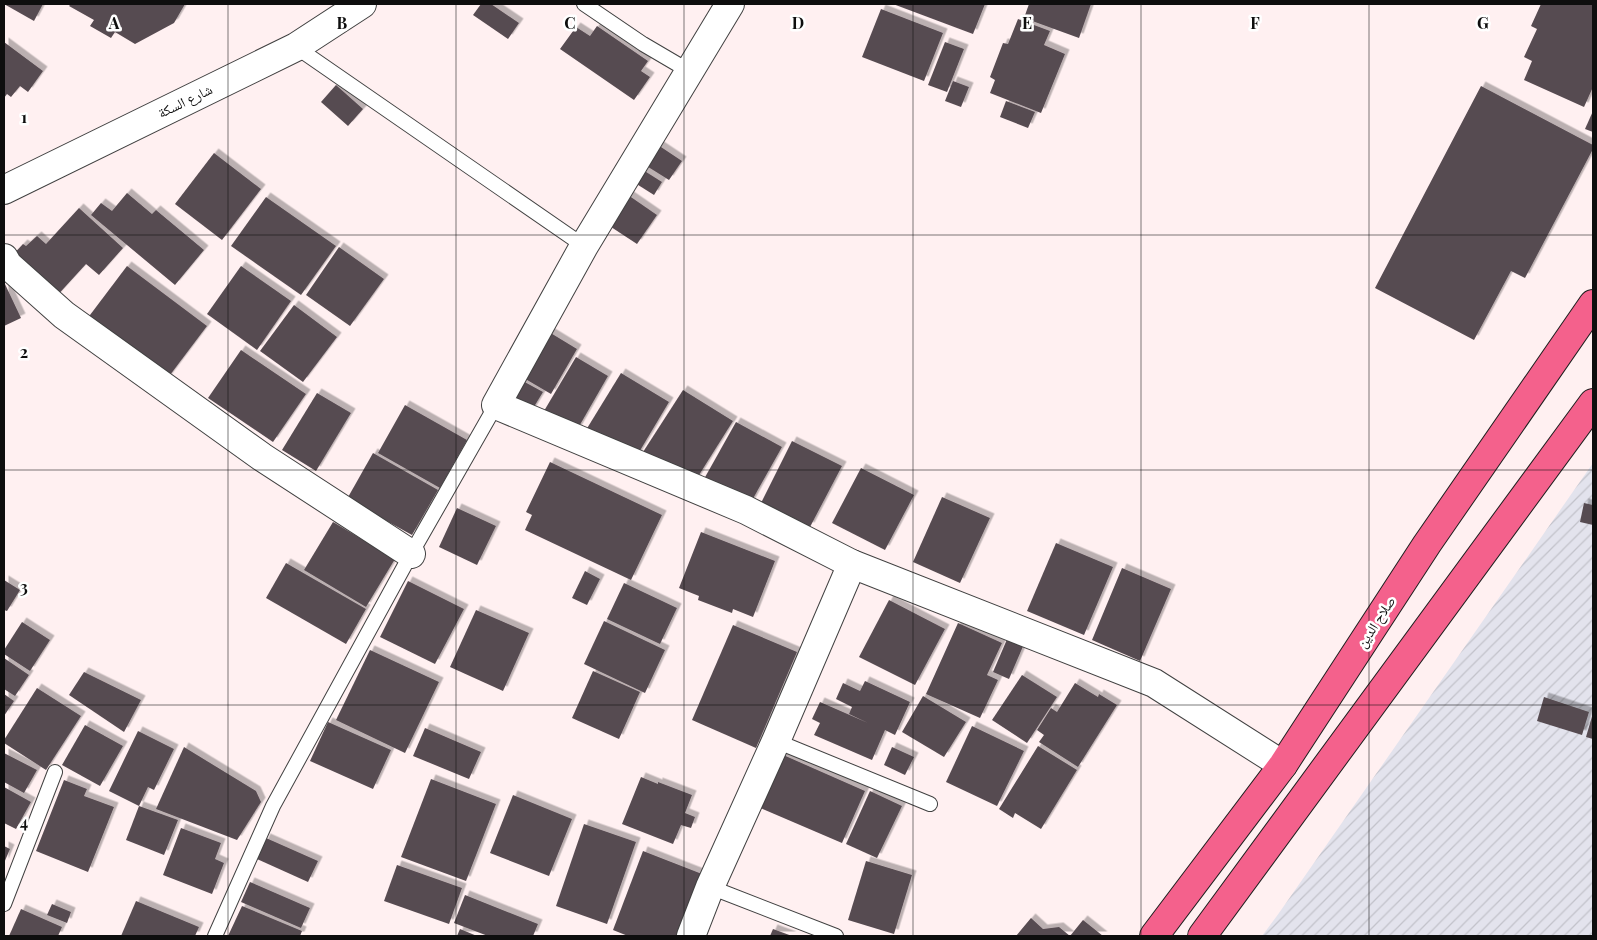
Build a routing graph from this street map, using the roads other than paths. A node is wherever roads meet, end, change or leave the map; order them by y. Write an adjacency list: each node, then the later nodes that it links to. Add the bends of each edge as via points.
1 (362, 4): 4 (street, شارع السكة)
2 (584, 4): 5 (lane)
3 (730, 4): 5 (street)
4 (296, 48): 6 (street, شارع السكة); 7 (lane)
5 (689, 71): 7 (street)
6 (4, 190)
7 (584, 246): 11 (street)
8 (4, 258): 12 (street, via 64,314 262,457)
9 (1593, 304): 15 (highway, صلاح الدين, via 1427,544)
10 (1593, 402): 24 (highway)
11 (496, 405): 12 (lane); 13 (street, via 746,510)
12 (411, 554): 20 (lane, via 272,806)
13 (852, 564): 14 (street); 15 (street, via 1154,683)
14 (776, 741): 17 (lane); 18 (street)
15 (1283, 765): 23 (highway, صلاح الدين)
16 (55, 772): 19 (lane)
17 (930, 804)
18 (710, 887): 21 (street); 22 (lane)
19 (4, 904)
20 (215, 936)
21 (691, 936)
22 (836, 936)
23 (1154, 936)
24 (1202, 936)

